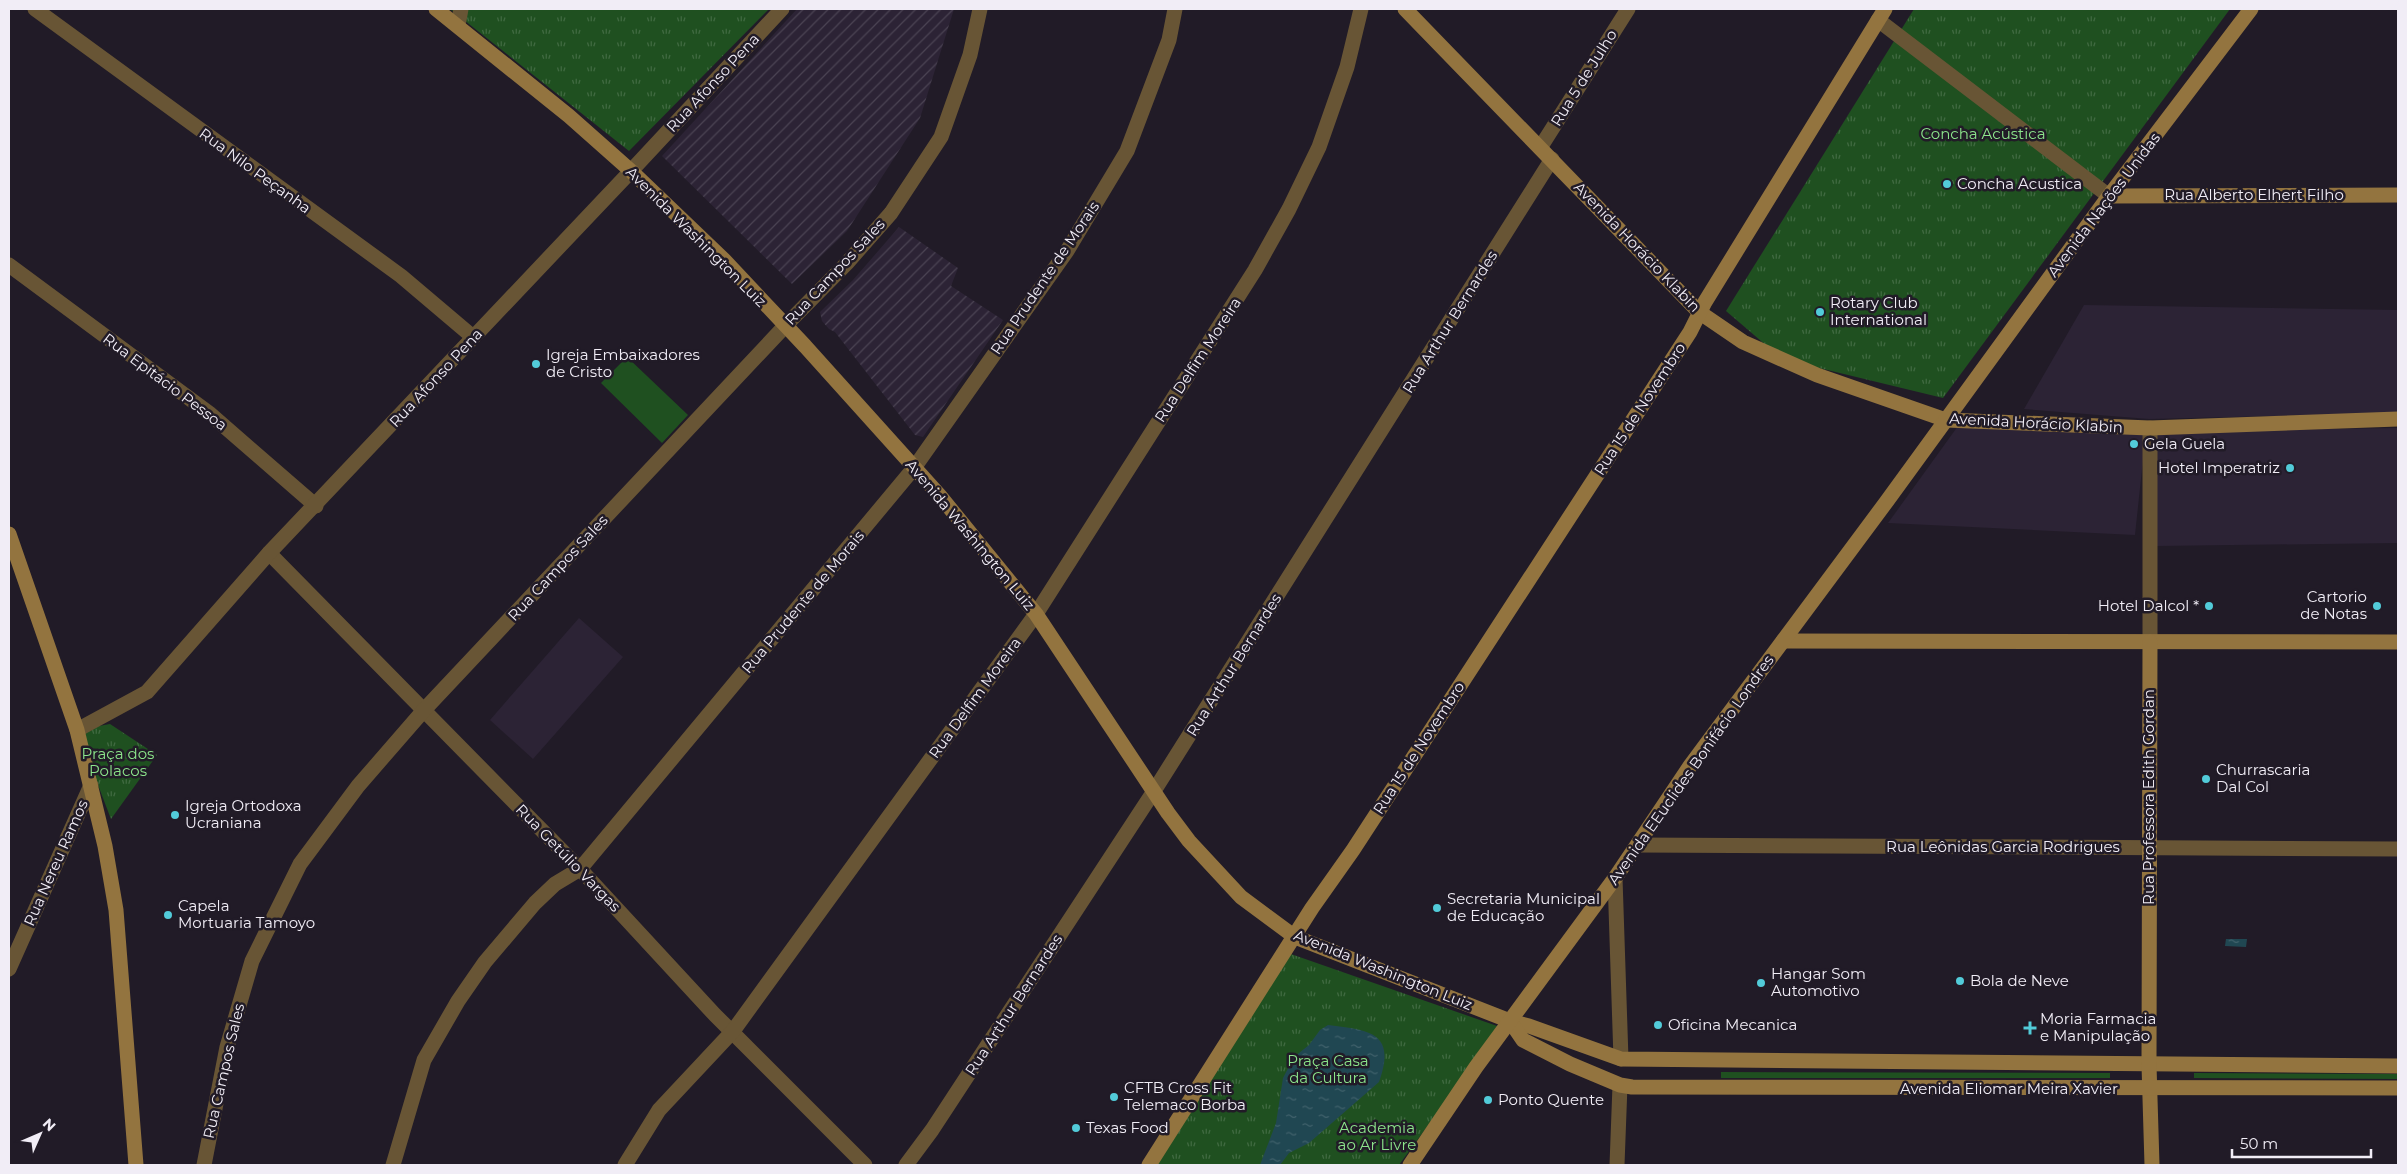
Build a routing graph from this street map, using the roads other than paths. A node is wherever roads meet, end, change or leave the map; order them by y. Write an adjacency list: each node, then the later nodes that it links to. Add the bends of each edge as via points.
1 (35, 9): 21 (street, Rua Nilo Peçanha, via 401,276)
2 (436, 9): 12 (main road, Avenida Washington Luiz)
3 (460, 9): 12 (street)
4 (782, 9): 15 (street, Rua Afonso Pena)
5 (980, 9): 20 (street, Rua Campos Sales, via 970,55 941,137 891,213)
6 (1175, 9): 26 (street, Rua Prudente de Morais, via 1169,40 1127,151 1067,250)
7 (1361, 9): 30 (street, Rua Delfim Moreira, via 1347,67 1320,147 1289,209 1255,270)
8 (1406, 9): 13 (main road, Avenida Horácio Klabin)
9 (1628, 9): 13 (street, Rua 5 de Julho)
10 (2251, 9): 17 (main road, Avenida Nações Unidas)
11 (1882, 14): 17 (street); 19 (main road)
12 (458, 25): 15 (main road, Avenida Washington Luiz)
13 (1540, 148): 14 (main road, Avenida Horácio Klabin)
14 (1552, 159): 19 (main road, Avenida Horácio Klabin); 37 (street, Rua Arthur Bernardes)
15 (632, 172): 20 (main road, Avenida Washington Luiz, via 724,260); 21 (street, Rua Afonso Pena)
16 (2398, 195): 17 (main road, Rua Alberto Elhert Filho)
17 (2109, 196): 22 (main road, Avenida Nações Unidas)
18 (9, 264): 27 (street, Rua Epitácio Pessoa, via 209,413)
19 (1699, 312): 24 (main road, Avenida Horácio Klabin, via 1744,342 1817,375); 43 (main road, Rua 15 de Novembro, via 1690,332)
20 (785, 326): 26 (main road, Avenida Washington Luiz); 34 (street, Rua Campos Sales)
21 (473, 337): 27 (street, Rua Afonso Pena)
22 (1958, 402): 24 (main road, Avenida EEuclides Bonifácio Londres)
23 (2398, 419): 25 (main road, Avenida Horácio Klabin)
24 (1946, 420): 25 (main road, Avenida Horácio Klabin); 31 (main road, Avenida EEuclides Bonifácio Londres)
25 (2150, 428): 32 (street, Rua Professora Edith Gordan)
26 (914, 468): 30 (main road, Avenida Washington Luiz); 41 (street, Rua Prudente de Morais)
27 (316, 506): 29 (street, Rua Afonso Pena)
28 (9, 534): 35 (main road)
29 (269, 553): 34 (street, Rua Getúlio Vargas); 35 (street, Rua Afonso Pena, via 147,692)
30 (1036, 614): 37 (main road, Avenida Washington Luiz); 46 (street, Rua Delfim Moreira)
31 (1783, 641): 32 (main road); 38 (main road, Avenida EEuclides Bonifácio Londres, via 1690,766)
32 (2150, 642): 33 (main road); 39 (main road, Rua Professora Edith Gordan)
33 (2398, 642)
34 (424, 710): 41 (street, Rua Getúlio Vargas); 54 (street, Rua Campos Sales, via 358,786 300,864 252,961 227,1046)
35 (78, 730): 36 (main road)
36 (91, 785): 44 (street, Rua Nereu Ramos); 53 (main road, via 116,910)
37 (1154, 791): 43 (main road, Avenida Washington Luiz, via 1189,841 1235,891); 58 (street, Rua Arthur Bernardes)
38 (1638, 844): 39 (street, Rua Leônidas Garcia Rodrigues); 42 (main road, Avenida EEuclides Bonifácio Londres)
39 (2149, 848): 40 (street, Rua Leônidas Garcia Rodrigues); 48 (main road, Rua Professora Edith Gordan)
40 (2398, 848)
41 (580, 869): 46 (street, Rua Getúlio Vargas); 55 (street, Rua Prudente de Morais, via 555,884 535,903 485,962 458,1001 424,1060)
42 (1615, 878): 45 (main road, Avenida EEuclides Bonifácio Londres); 47 (street)
43 (1295, 937): 45 (main road, Avenida Washington Luiz); 59 (main road, Rua 15 de Novembro)
44 (9, 969)
45 (1510, 1021): 47 (main road, Avenida Washington Luiz); 50 (main road, via 1524,1040); 60 (main road, Avenida EEuclides Bonifácio Londres)
46 (733, 1032): 56 (street, Rua Delfim Moreira, via 659,1110); 57 (street, Rua Getúlio Vargas)
47 (1621, 1059): 48 (main road, Avenida Eliomar Meira Xavier)
48 (2149, 1065): 49 (main road, Avenida Eliomar Meira Xavier); 51 (main road, Rua Professora Edith Gordan)
49 (2398, 1066)
50 (1620, 1085): 51 (main road, Avenida Eliomar Meira Xavier, via 1641,1088); 61 (street)
51 (2150, 1088): 52 (main road, Avenida Eliomar Meira Xavier); 62 (main road, Rua Professora Edith Gordan)
52 (2398, 1088)
53 (136, 1165)
54 (204, 1165)
55 (394, 1165)
56 (625, 1165)
57 (865, 1165)
58 (906, 1165)
59 (1149, 1165)
60 (1410, 1165)
61 (1617, 1165)
62 (2152, 1165)

